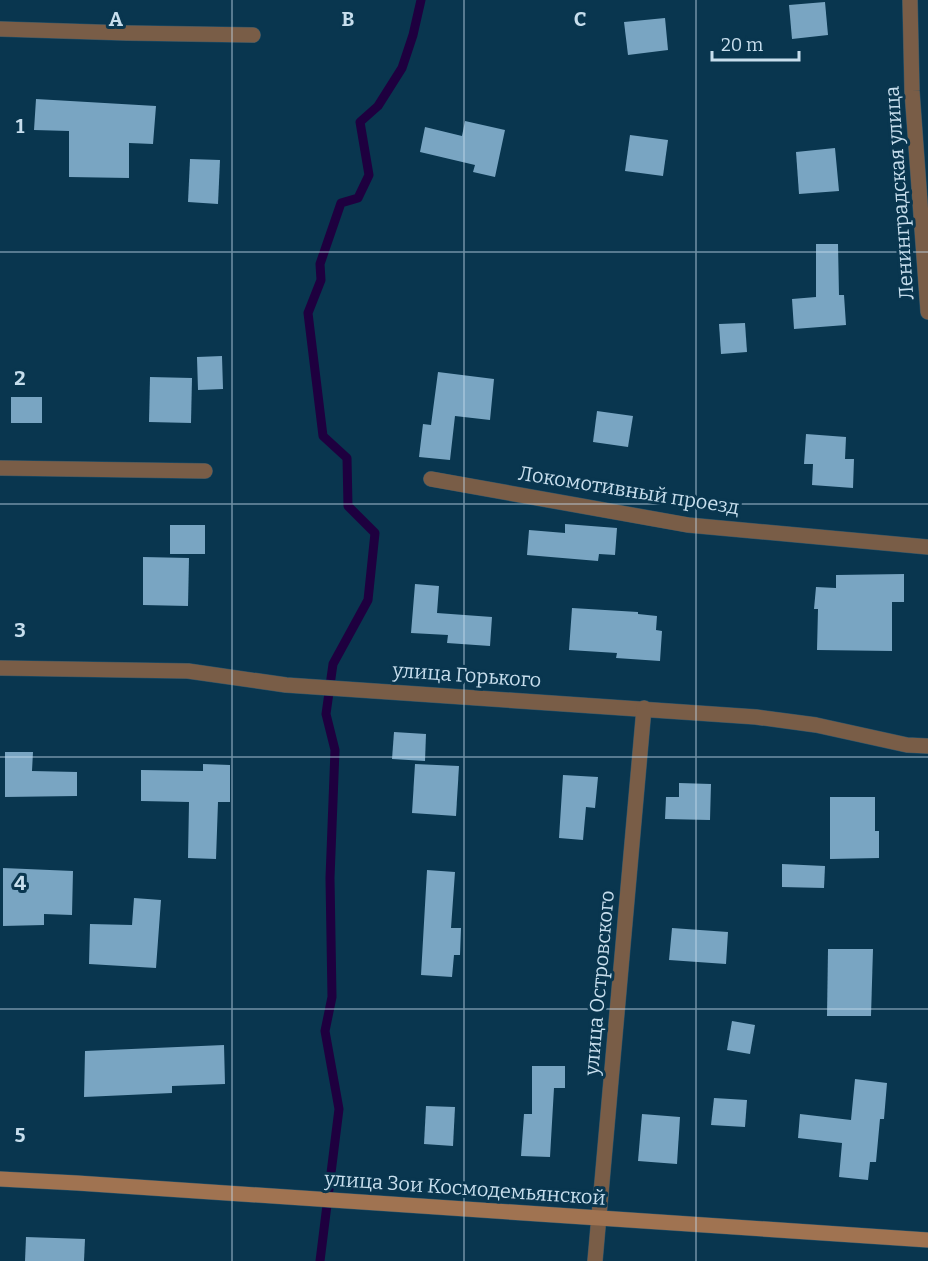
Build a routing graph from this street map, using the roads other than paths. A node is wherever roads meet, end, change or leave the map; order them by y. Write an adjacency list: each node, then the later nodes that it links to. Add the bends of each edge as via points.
1 (910, 0): 4 (street, Ленинградская улица, via 912,91)
2 (0, 29): 3 (street)
3 (253, 35)
4 (928, 312)
5 (0, 468): 6 (street)
6 (205, 471)
7 (431, 479): 8 (street, Локомотивный проезд, via 688,525)
8 (928, 547)
9 (0, 668): 10 (street, улица Горького, via 188,671 286,685)
10 (644, 708): 11 (street, улица Горького, via 816,725); 13 (street, улица Островского)
11 (928, 746)
12 (0, 1179): 13 (street, улица Зои Космодемьянской)
13 (599, 1218): 14 (street, улица Зои Космодемьянской); 15 (street, улица Островского)
14 (928, 1240)
15 (595, 1261)

